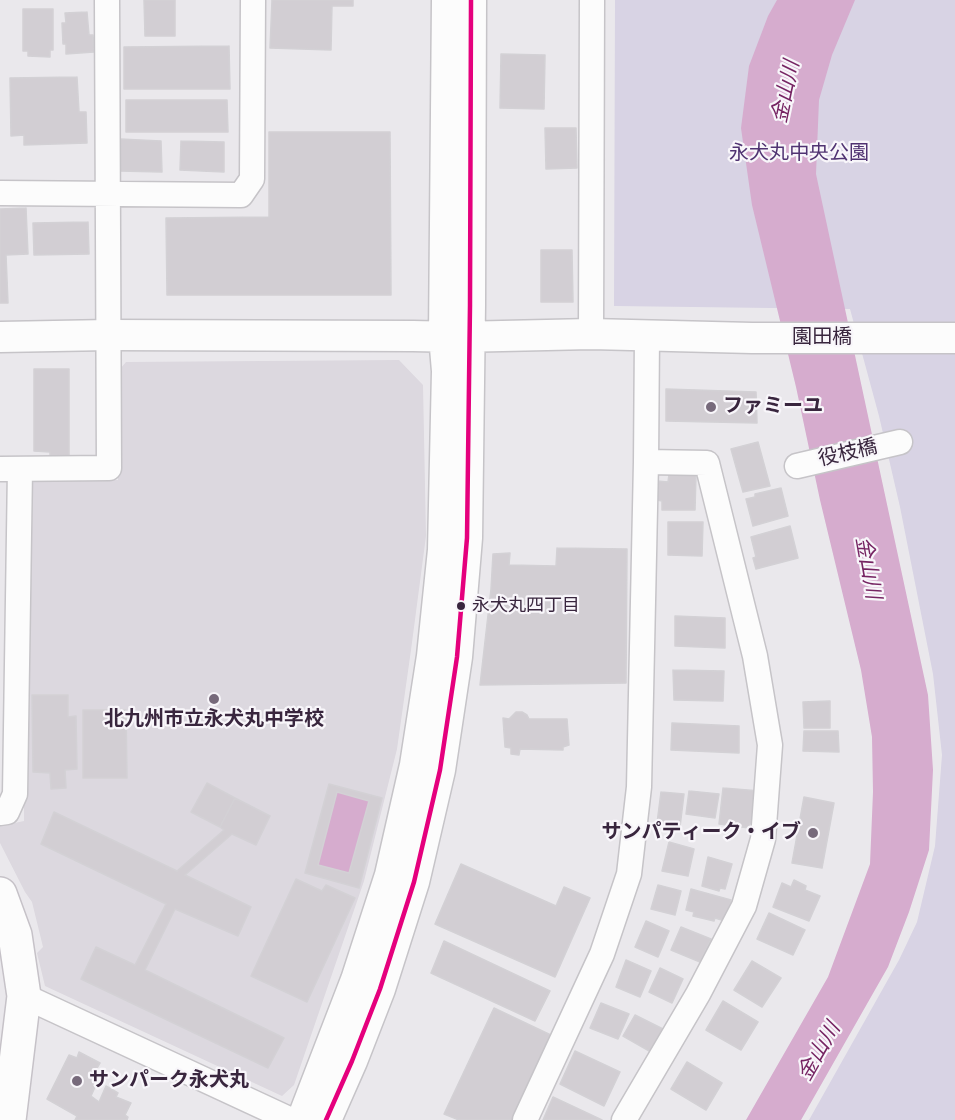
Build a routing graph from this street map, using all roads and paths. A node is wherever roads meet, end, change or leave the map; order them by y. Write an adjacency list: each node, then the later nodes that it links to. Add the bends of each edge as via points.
1 (107, 0): 7 (street)
2 (253, 0): 7 (street, via 252,179 241,195)
3 (447, 0): 12 (street)
4 (471, 0): 12 (street)
5 (592, 0): 8 (street)
6 (0, 193): 7 (street)
7 (109, 194): 9 (street)
8 (591, 334): 10 (street, 園田橋); 12 (street, 園田橋)
9 (109, 335): 11 (street, 園田橋); 12 (street, 園田橋); 17 (street, via 109,468)
10 (647, 336): 13 (street, 園田橋); 15 (street)
11 (0, 337)
12 (457, 337): 23 (street, via 447,371 443,550 415,765 390,875 356,980); 24 (street, via 467,538 457,657 440,770 414,882 380,989)
13 (955, 338)
14 (900, 442): 16 (street, 役枝橋)
15 (646, 462): 25 (street, via 639,787 629,874 602,954); 26 (street, via 707,463 755,657 770,745 763,839 744,906)
16 (797, 466)
17 (10, 469): 18 (street, via 15,794 7,812)
18 (0, 813)
19 (0, 894): 20 (main road, via 15,935)
20 (24, 996): 21 (main road); 22 (street)
21 (9, 1120)
22 (291, 1120)
23 (302, 1120)
24 (326, 1120)
25 (525, 1120)
26 (624, 1120)

